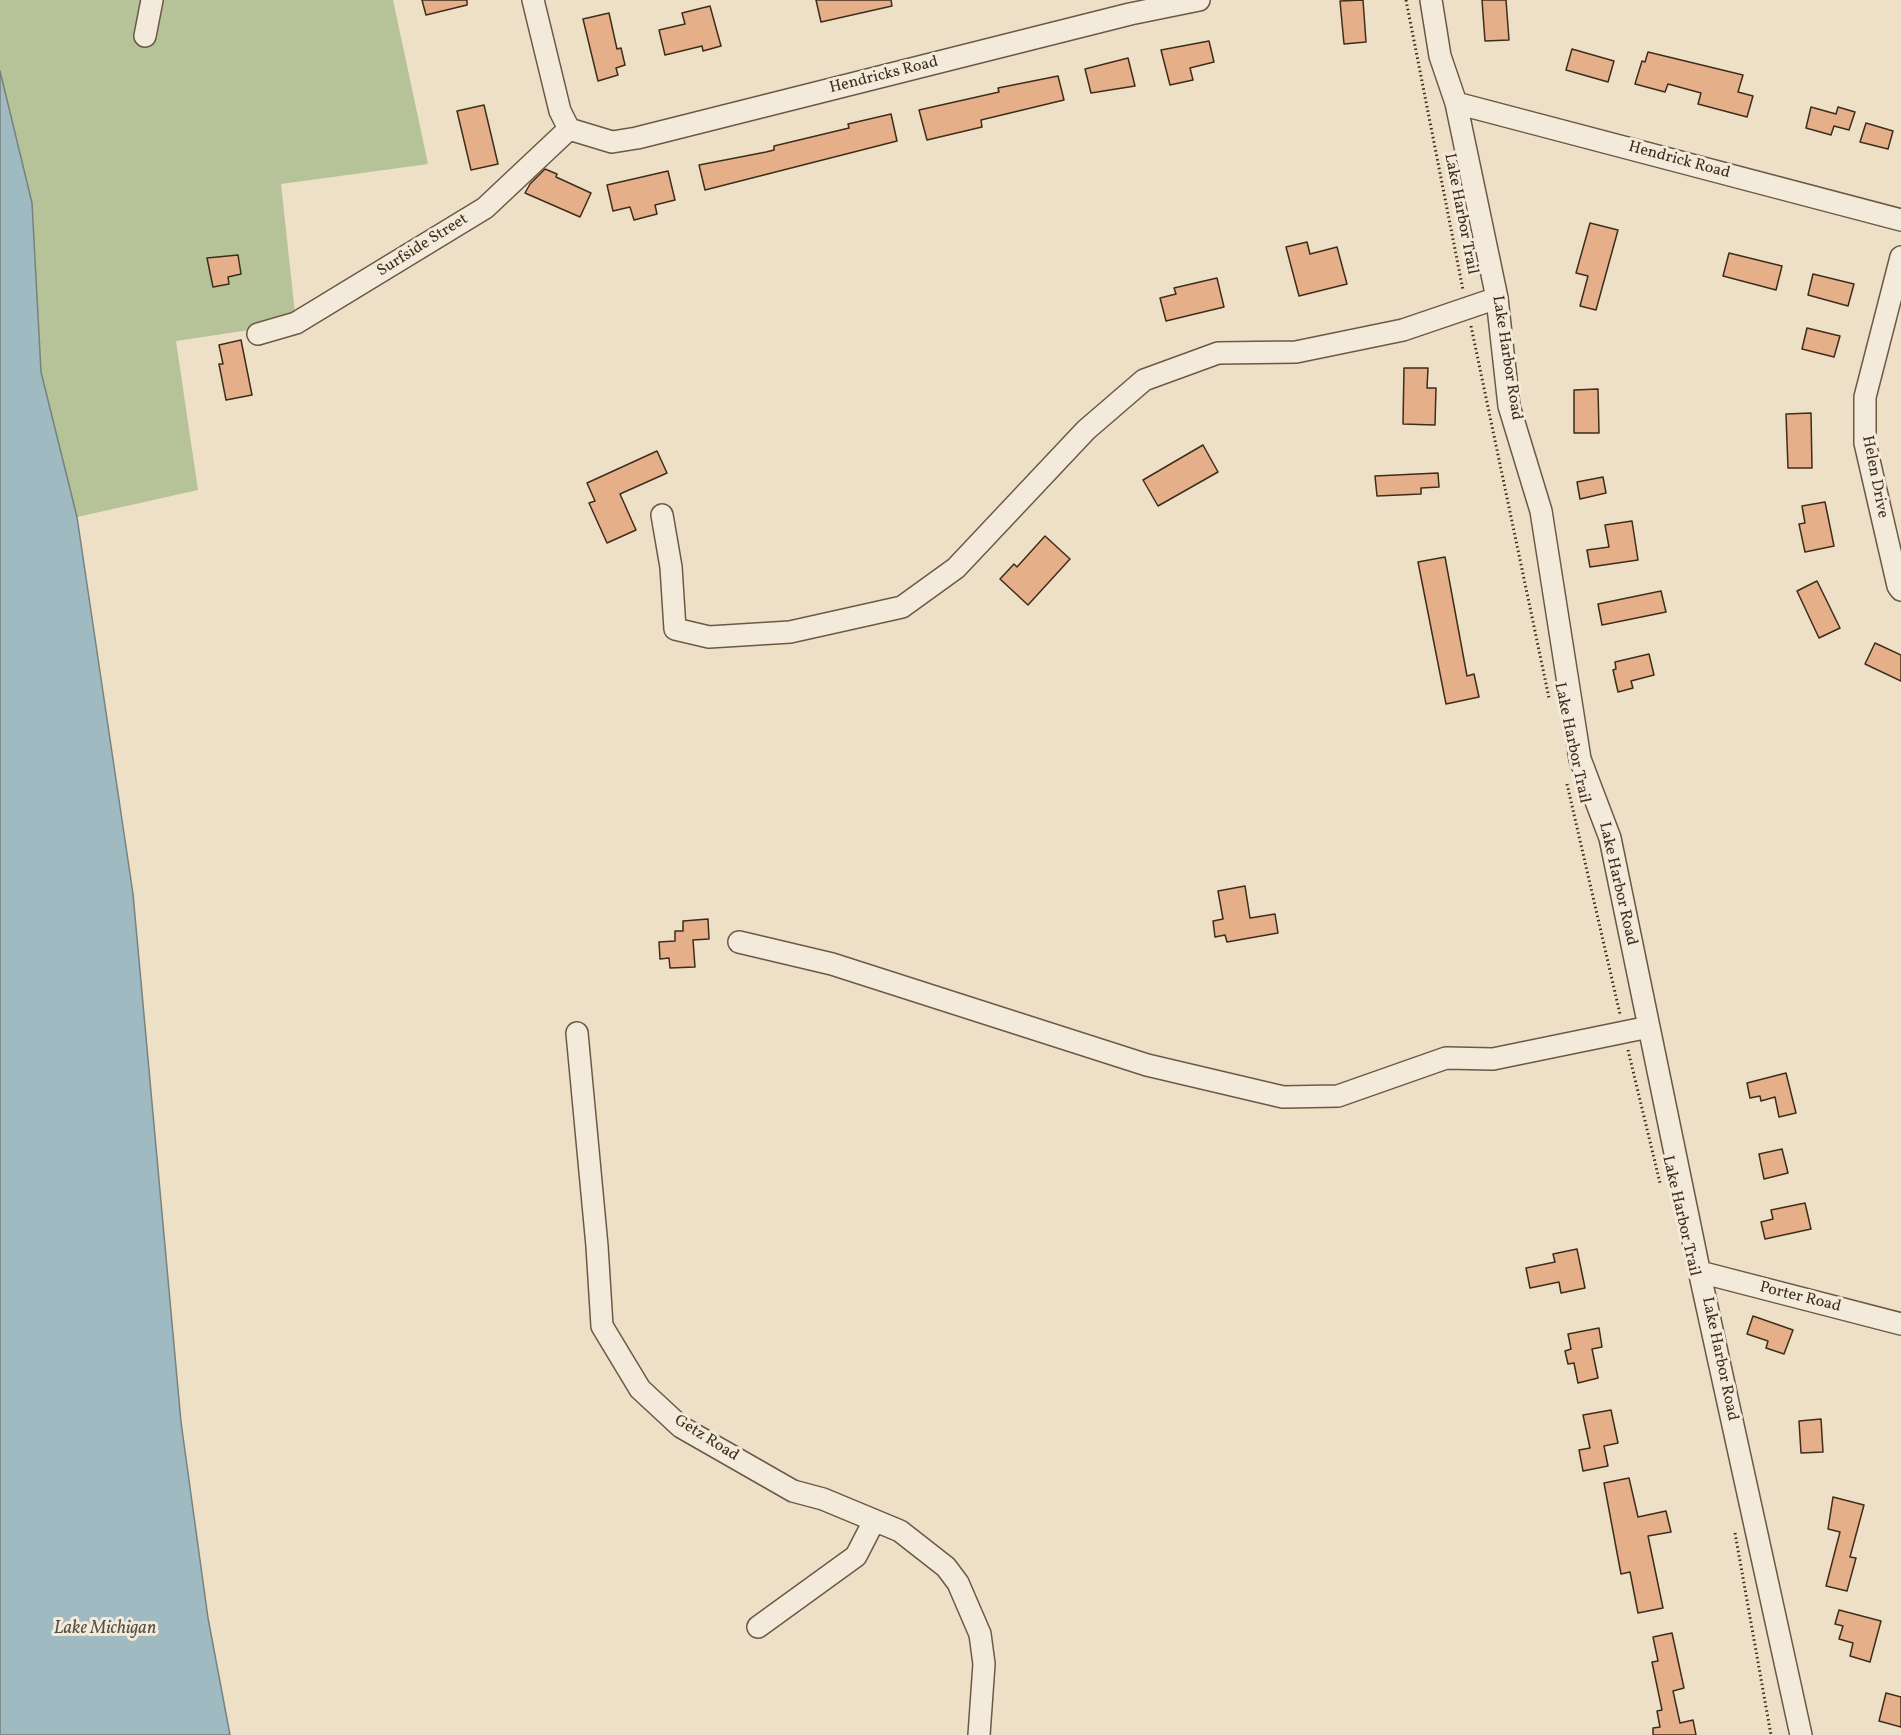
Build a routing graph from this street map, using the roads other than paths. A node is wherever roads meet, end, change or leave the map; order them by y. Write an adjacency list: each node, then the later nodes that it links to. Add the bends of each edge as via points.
1 (152, 0): 5 (street)
2 (533, 0): 7 (street, via 560,111)
3 (1199, 0): 7 (street, Hendricks Road, via 637,138 612,142)
4 (1431, 0): 6 (street, Lake Harbor Road, via 1440,56)
5 (145, 36)
6 (1456, 103): 8 (street, Hendrick Road); 10 (street, Lake Harbor Road)
7 (569, 129): 11 (street, Surfside Street, via 485,208 296,323)
8 (1901, 220)
9 (1901, 257): 13 (street, Helen Drive, via 1865,397 1865,443)
10 (1497, 298): 12 (street, via 1403,330 1296,352 1218,353 1144,380 1086,430 956,568 902,607 790,632 709,637 675,629 671,567); 15 (street, Lake Harbor Road, via 1509,406 1541,511 1578,750 1610,838)
11 (258, 334)
12 (662, 515)
13 (1901, 590)
14 (739, 942): 15 (street, via 832,964 1147,1065 1283,1097 1338,1096 1446,1058 1493,1059)
15 (1649, 1027): 17 (street, Lake Harbor Road)
16 (577, 1033): 19 (street, Getz Road, via 602,1326 640,1389 681,1427 793,1491)
17 (1700, 1272): 18 (street, Porter Road); 22 (street, Lake Harbor Road)
18 (1901, 1324)
19 (874, 1521): 20 (street, via 856,1556); 21 (street, Getz Road, via 900,1531 946,1567 958,1583 980,1634 984,1664)
20 (758, 1627)
21 (979, 1735)
22 (1801, 1735)

